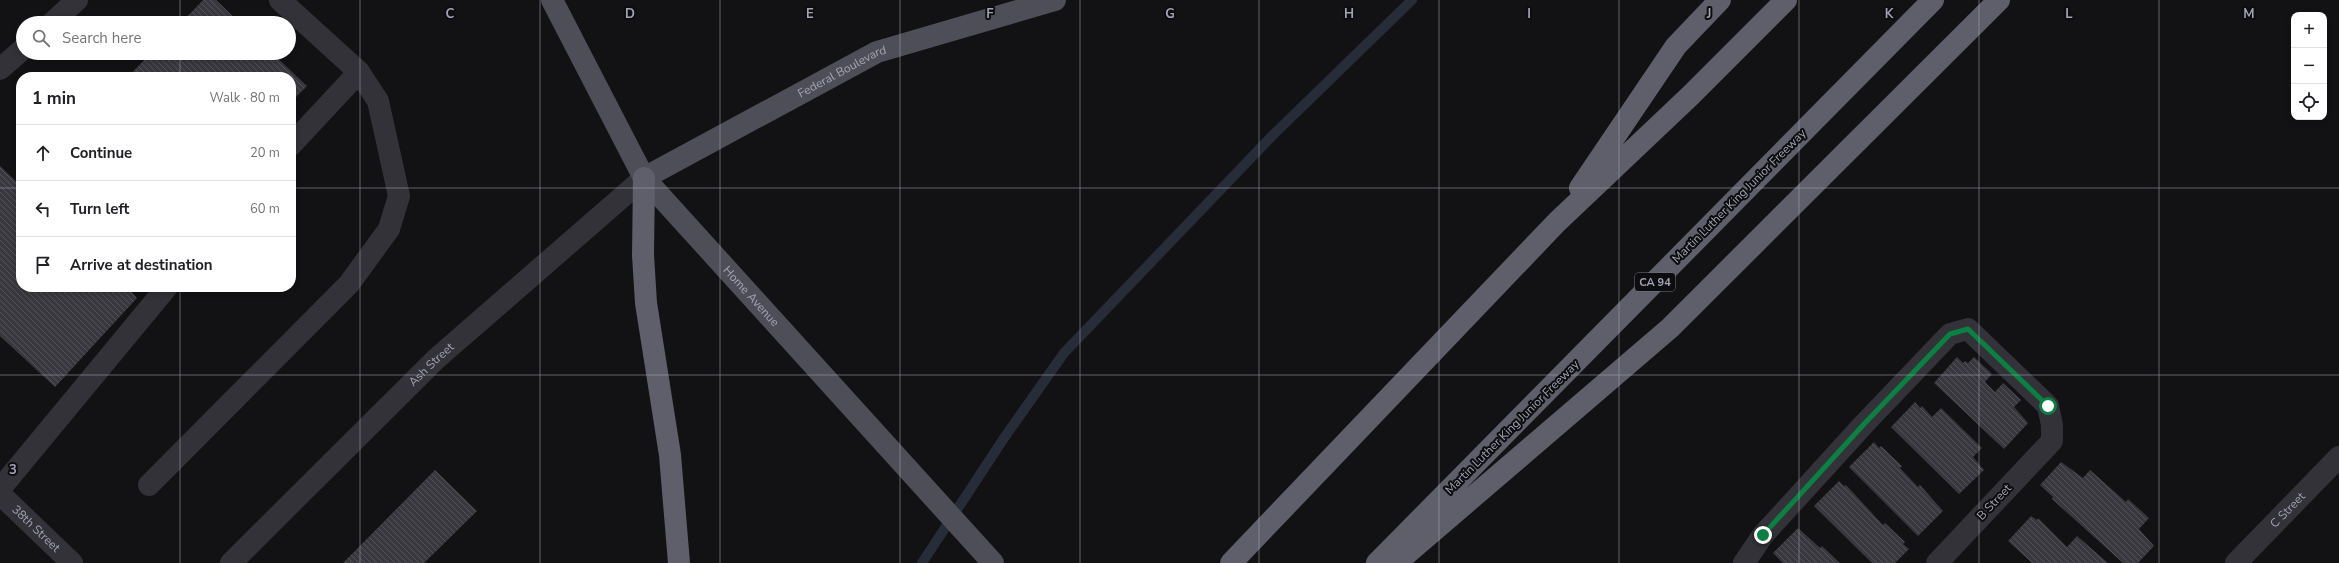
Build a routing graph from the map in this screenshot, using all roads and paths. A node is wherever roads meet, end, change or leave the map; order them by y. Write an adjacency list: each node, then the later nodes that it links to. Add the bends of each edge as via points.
1 (78, 0): 9 (street)
2 (280, 0): 12 (street)
3 (552, 0): 14 (main road, Home Avenue)
4 (1055, 0): 14 (main road, Federal Boulevard, via 877,52)
5 (1720, 0): 15 (highway, via 1676,46)
6 (1786, 0): 15 (highway, via 1691,95)
7 (1933, 0): 26 (highway, Martin Luther King Junior Freeway / CA 94)
8 (1999, 0): 27 (highway, via 1670,328)
9 (60, 16)
10 (16, 55): 11 (street)
11 (0, 69)
12 (359, 72): 13 (street); 18 (street, via 378,101 399,196 389,229 349,284)
13 (296, 140)
14 (644, 178): 22 (street, Ash Street, via 436,359); 23 (highway, via 643,255 646,302 670,455); 24 (main road, Home Avenue)
15 (1556, 222): 25 (highway)
16 (163, 292): 19 (street)
17 (2339, 457): 30 (street, C Street)
18 (149, 484)
19 (0, 489)
20 (0, 494): 21 (street, 38th Street)
21 (72, 563)
22 (231, 563)
23 (679, 563)
24 (993, 563)
25 (1231, 563)
26 (1376, 563)
27 (1396, 563)
28 (1744, 563): 29 (street, B Street, via 1763,535 1950,334 1968,329 2048,406 2052,442)
29 (1937, 563)
30 (2236, 563)

